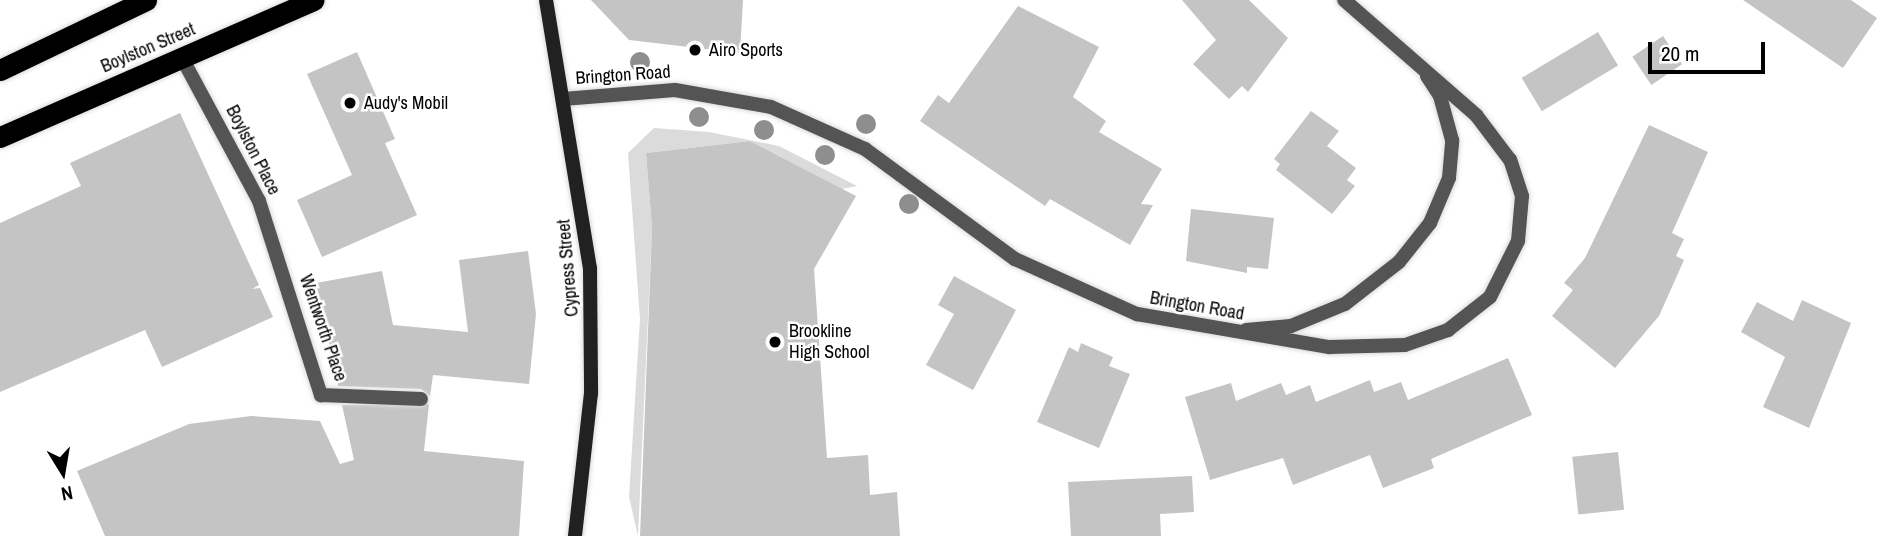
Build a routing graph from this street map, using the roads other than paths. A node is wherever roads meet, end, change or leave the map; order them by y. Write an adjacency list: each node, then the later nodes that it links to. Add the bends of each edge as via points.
1 (146, 0): 7 (highway)
2 (313, 0): 6 (highway, Boylston Street)
3 (546, 0): 8 (main road, Cypress Street)
4 (1344, 0): 5 (street, Brington Road)
5 (1414, 57): 11 (street, via 1440,96 1452,140 1449,177 1430,223 1399,262 1318,318 1291,326); 11 (street, Brington Road, via 1476,115 1518,177 1523,216 1518,241 1490,297 1448,330 1405,345 1329,347)
6 (182, 58): 9 (highway, Boylston Street); 10 (street, Boylston Place, via 260,201)
7 (0, 70)
8 (563, 99): 11 (street, Brington Road, via 674,90 786,111 883,161 1015,259 1137,314); 13 (main road, Cypress Street, via 591,285 590,415)
9 (0, 137)
10 (280, 263): 12 (street, Wentworth Place, via 321,395)
11 (1220, 330)
12 (421, 399)
13 (575, 536)

